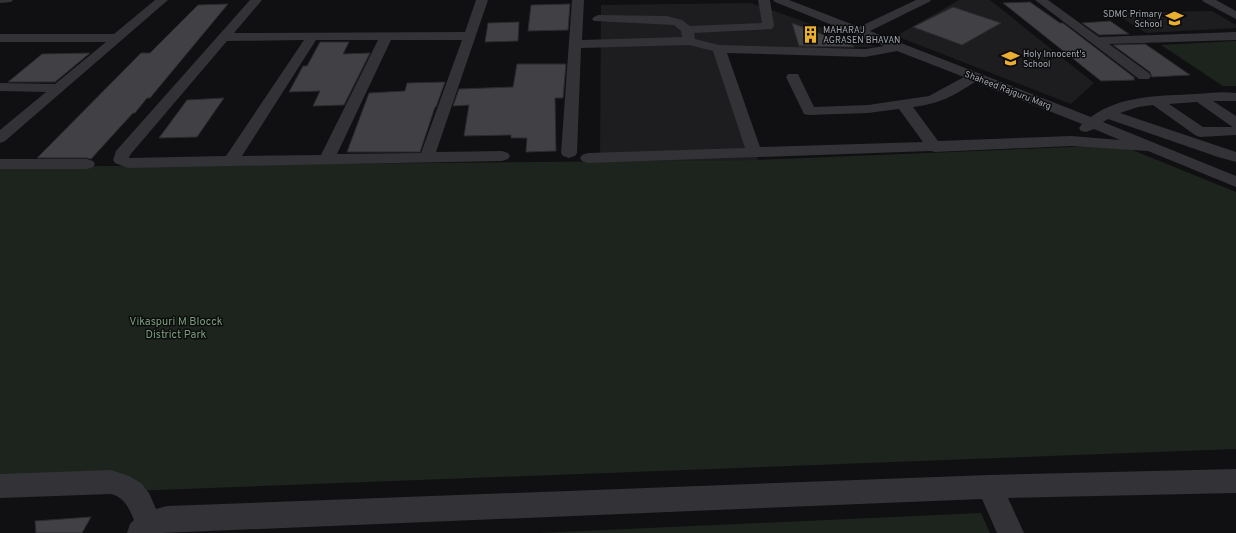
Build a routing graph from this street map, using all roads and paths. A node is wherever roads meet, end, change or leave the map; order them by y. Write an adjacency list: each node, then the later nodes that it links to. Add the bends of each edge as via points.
1 (0, 0): 2 (street)
2 (7, 0)
3 (162, 0): 22 (street)
4 (256, 0): 18 (street)
5 (482, 0): 16 (street)
6 (578, 0): 24 (street)
7 (764, 0): 15 (street, via 768,26)
8 (779, 0): 14 (street, Shaheed Rajguru Marg)
9 (925, 0): 14 (street)
10 (1041, 0): 23 (street)
11 (1208, 0): 12 (street)
12 (1236, 16)
13 (598, 19): 15 (street, via 667,20 678,22)
14 (859, 32): 25 (street, Shaheed Rajguru Marg)
15 (688, 35): 24 (street); 26 (street)
16 (470, 36): 20 (street); 49 (street)
17 (1236, 36): 23 (street)
18 (223, 37): 19 (street); 53 (street, via 122,154 121,160 128,163)
19 (312, 37): 20 (street); 53 (street)
20 (386, 37): 52 (street)
21 (0, 38): 22 (street)
22 (117, 38): 31 (street)
23 (1097, 41): 27 (street)
24 (576, 44): 47 (street)
25 (898, 47): 26 (street, via 865,53); 29 (street, Shaheed Rajguru Marg)
26 (719, 49): 46 (street)
27 (1144, 76)
28 (793, 77): 36 (street)
29 (974, 77): 35 (street, via 932,100); 38 (street, Shaheed Rajguru Marg)
30 (0, 88): 31 (street)
31 (59, 88): 42 (street)
32 (1236, 97): 33 (street)
33 (1200, 98): 34 (street); 39 (street)
34 (1155, 100): 37 (street, via 1124,107); 41 (street, via 1200,132)
35 (902, 104): 36 (street, via 880,108); 44 (street)
36 (809, 111): 40 (street, via 810,117)
37 (1108, 114): 38 (street); 50 (street)
38 (1092, 122): 43 (street); 45 (street, Shaheed Rajguru Marg)
39 (1236, 122)
40 (801, 125)
41 (1236, 131)
42 (0, 138)
43 (1071, 141): 44 (street); 45 (street)
44 (935, 147): 46 (street)
45 (1152, 147): 56 (street, Shaheed Rajguru Marg)
46 (754, 151): 51 (street)
47 (569, 153)
48 (502, 156): 49 (street)
49 (428, 157): 52 (street)
50 (1236, 157)
51 (588, 158)
52 (327, 159): 53 (street)
53 (230, 161)
54 (0, 164): 55 (street)
55 (87, 164)
56 (1236, 182)
57 (1236, 481): 59 (street)
58 (0, 486): 60 (street, via 111,482 119,484 136,494)
59 (989, 487): 60 (street, via 167,519); 61 (street)
60 (144, 528)
61 (1011, 533)

